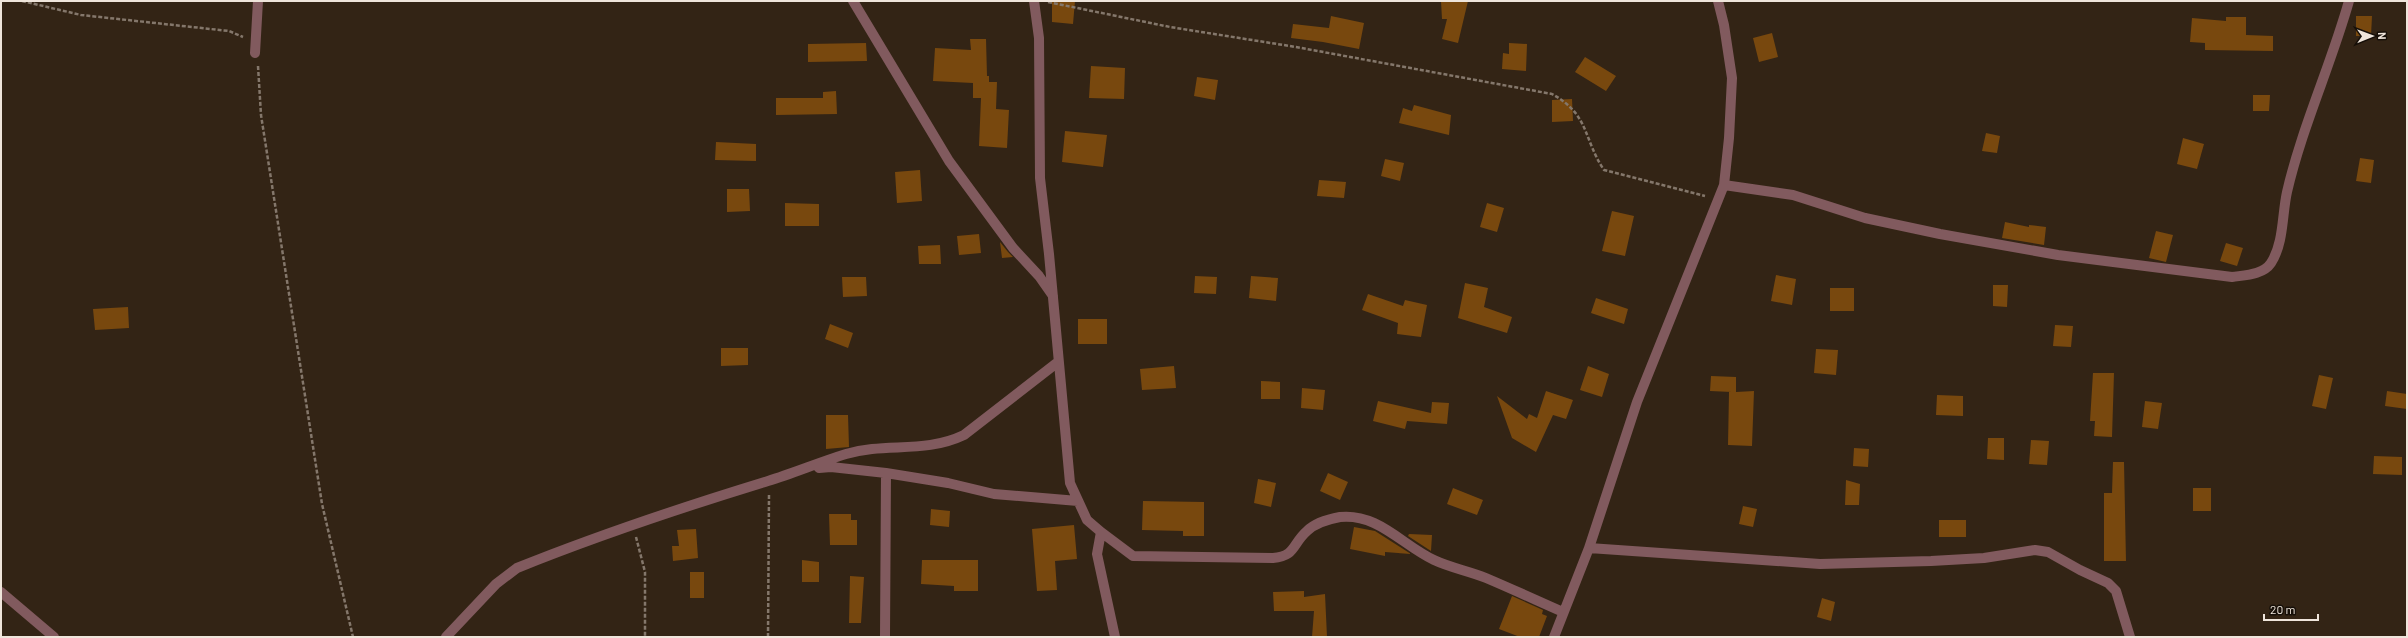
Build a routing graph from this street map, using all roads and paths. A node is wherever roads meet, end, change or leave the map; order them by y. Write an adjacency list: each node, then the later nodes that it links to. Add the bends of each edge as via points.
1 (22, 1): 8 (path, via 81,15 229,31 246,39)
2 (258, 1): 8 (street)
3 (853, 1): 11 (street, via 949,161 1013,248 1039,276)
4 (1034, 1): 11 (street, via 1039,38 1040,178)
5 (1043, 1): 10 (path, via 1170,27 1296,47 1552,94 1568,103 1582,121 1597,160 1604,170)
6 (1718, 1): 9 (street, via 1732,78)
7 (2349, 1): 9 (street, via 2287,192 2278,243 2271,263 2258,273 2232,277 2058,255 1864,218 1793,195)
8 (255, 52): 23 (path, via 259,72 261,115 321,496)
9 (1724, 185): 10 (street)
10 (1718, 198): 19 (street, via 1638,402)
11 (1053, 296): 12 (street)
12 (1058, 362): 13 (street, via 964,435 948,443 872,449 847,454); 16 (street, via 1070,483)
13 (804, 469): 14 (street, via 831,467); 15 (street)
14 (886, 473): 16 (street, via 948,483 994,494); 27 (street)
15 (769, 481): 17 (street, via 699,501); 26 (path)
16 (1078, 501): 18 (street, via 1087,520)
17 (633, 525): 24 (street, via 517,568 496,584); 25 (path, via 645,572)
18 (1101, 532): 21 (street, via 1133,556 1274,558 1291,553 1307,531 1321,522 1357,516 1376,523 1433,560 1484,577); 28 (street, via 1097,554)
19 (1589, 548): 21 (street); 30 (street, via 1820,564 1931,561 1984,558 2035,550 2048,552 2108,583 2116,591)
20 (1, 592): 22 (street)
21 (1563, 612): 29 (street)
22 (54, 637)
23 (353, 637)
24 (446, 637)
25 (645, 637)
26 (768, 637)
27 (885, 637)
28 (1116, 637)
29 (1554, 637)
30 (2130, 637)

